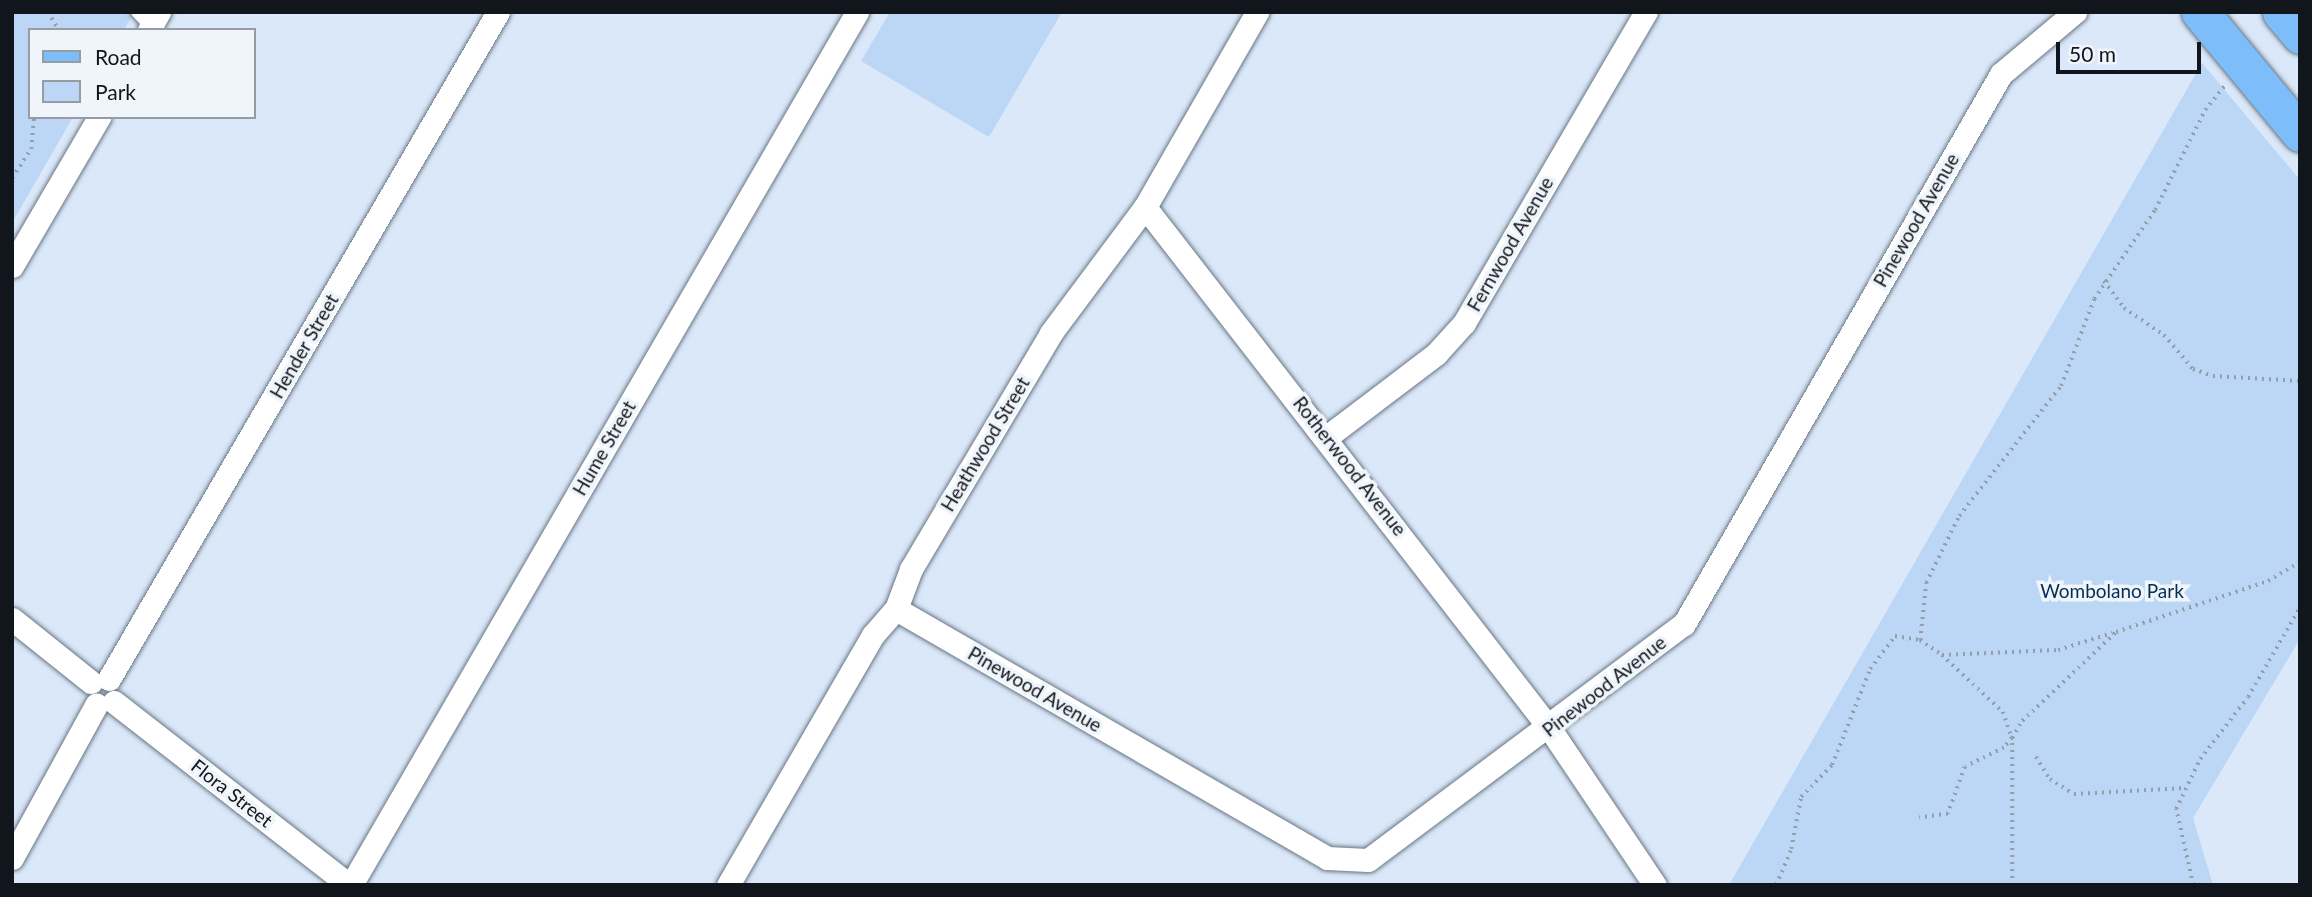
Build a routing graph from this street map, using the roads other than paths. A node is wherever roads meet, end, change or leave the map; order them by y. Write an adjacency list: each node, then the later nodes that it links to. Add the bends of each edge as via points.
1 (498, 12): 16 (street, Hender Street)
2 (857, 12): 20 (street, Hume Street)
3 (1257, 12): 11 (street, Heathwood Street)
4 (1646, 12): 13 (street, Fernwood Avenue, via 1464,323 1436,354)
5 (2075, 12): 18 (street, Pinewood Avenue, via 2001,74 1684,624)
6 (2200, 12): 10 (main road)
7 (2281, 12): 8 (main road)
8 (2300, 35)
9 (98, 119): 12 (street)
10 (2300, 133)
11 (1145, 207): 13 (street, Rotherwood Avenue); 14 (street, Heathwood Street, via 1051,333 911,569)
12 (12, 266)
13 (1328, 436): 18 (street, Rotherwood Avenue)
14 (896, 609): 18 (street, Pinewood Avenue, via 1327,858 1368,860); 21 (street, Heathwood Street, via 873,635)
15 (12, 619): 16 (street)
16 (100, 680): 17 (street, via 88,695)
17 (105, 703): 19 (street); 20 (street, Flora Street)
18 (1550, 729): 22 (street, Rotherwood Avenue)
19 (12, 858)
20 (350, 885)
21 (728, 885)
22 (1655, 885)

